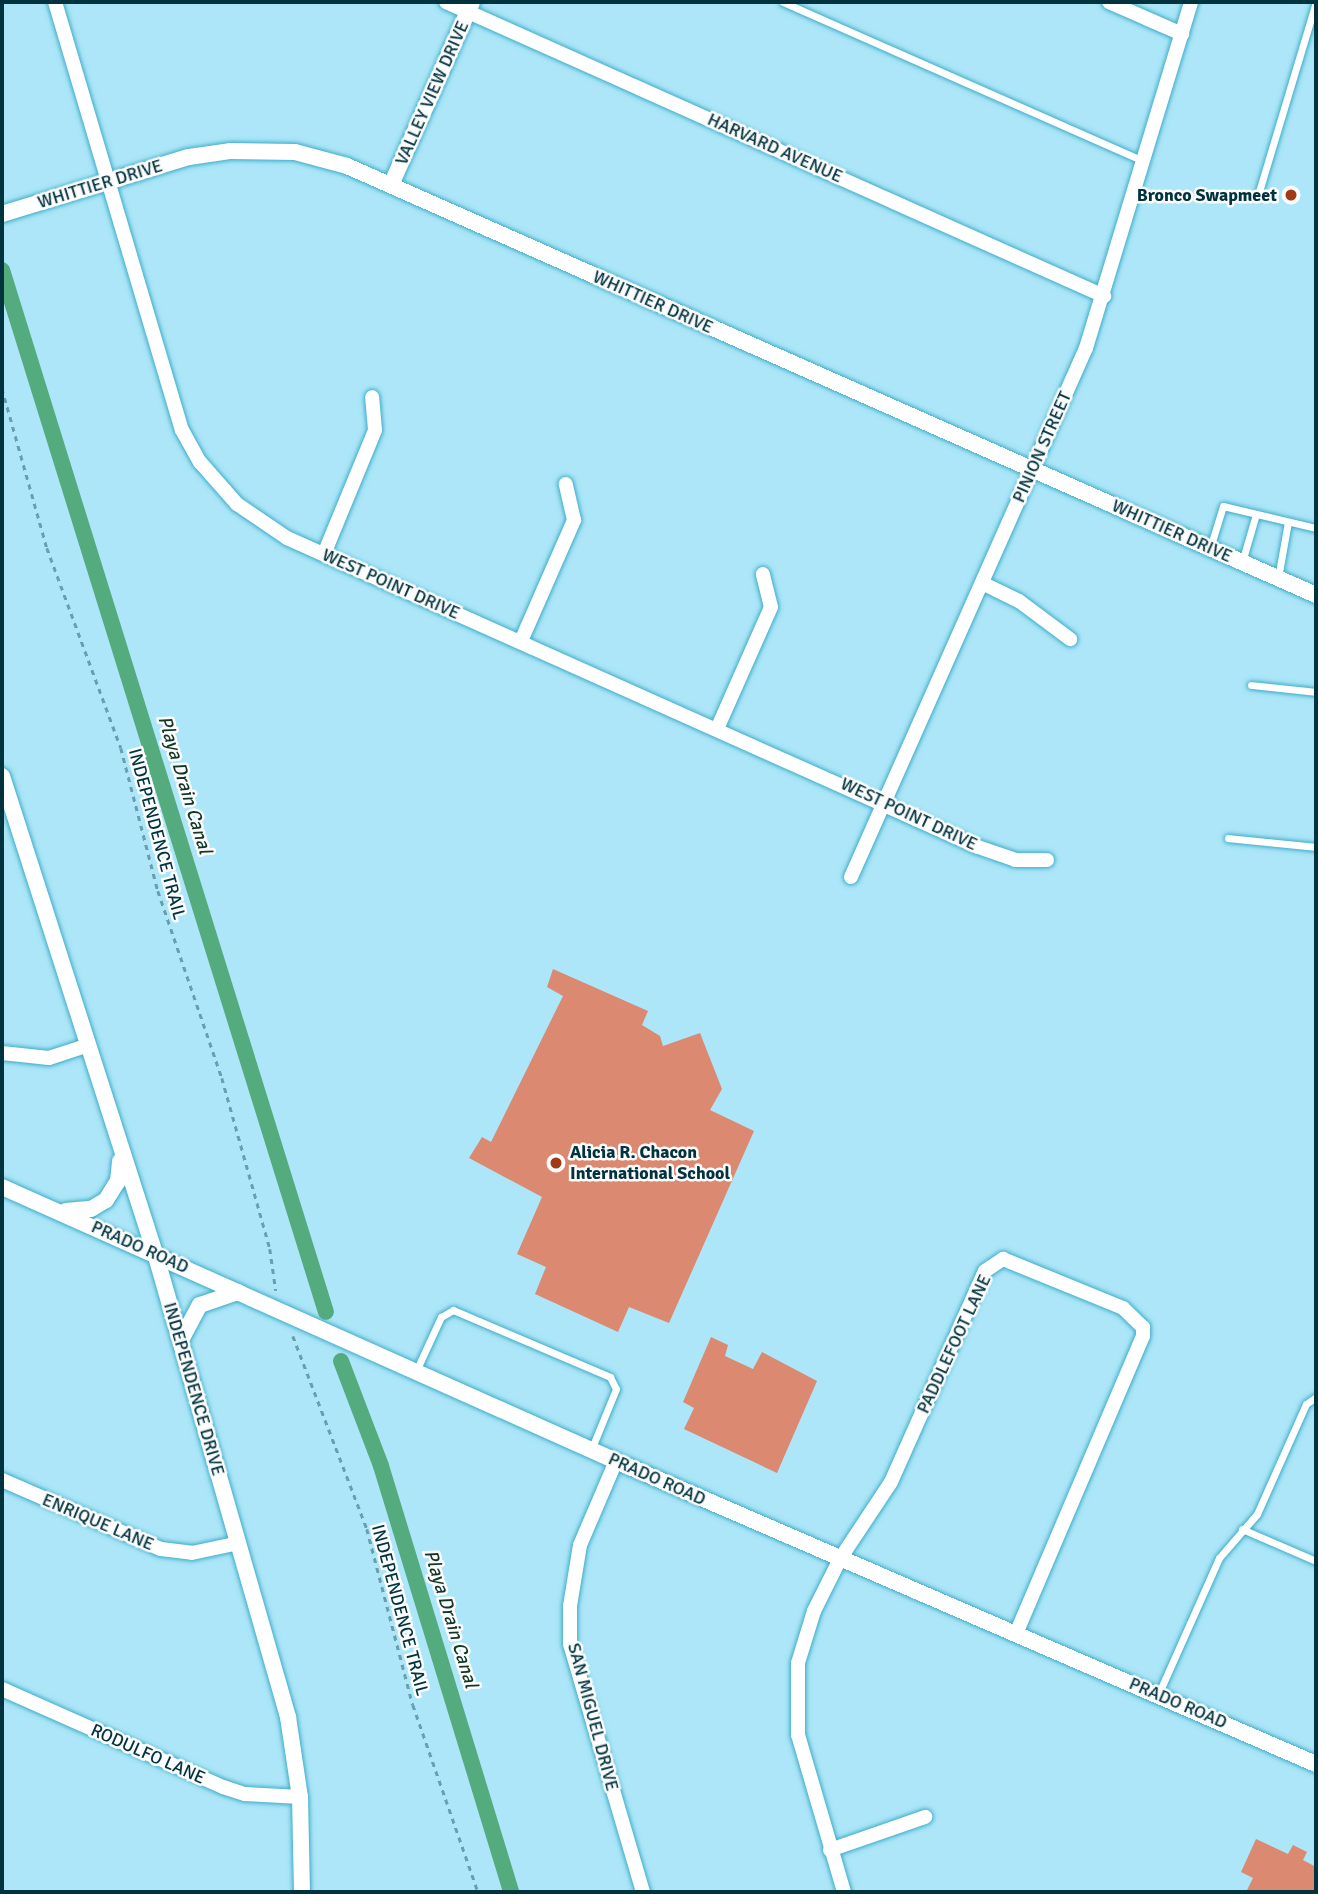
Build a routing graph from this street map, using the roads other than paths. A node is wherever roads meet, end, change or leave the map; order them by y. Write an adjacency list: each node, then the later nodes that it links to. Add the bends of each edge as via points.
1 (55, 2): 10 (street, WEST POINT DRIVE)
2 (446, 2): 7 (street, HARVARD AVENUE)
3 (783, 2): 9 (lane)
4 (1109, 2): 8 (street)
5 (1191, 2): 8 (street, PINION STREET)
6 (1316, 2): 12 (lane)
7 (470, 7): 11 (street, VALLEY VIEW DRIVE); 14 (street, HARVARD AVENUE)
8 (1182, 34): 9 (street, PINION STREET)
9 (1144, 162): 14 (street, PINION STREET)
10 (110, 179): 11 (street, WHITTIER DRIVE, via 230,151 295,152 347,166); 13 (street, WHITTIER DRIVE); 22 (street, WEST POINT DRIVE, via 182,430 200,462 256,519)
11 (391, 185): 16 (street, WHITTIER DRIVE)
12 (1258, 195)
13 (2, 214)
14 (1104, 296): 16 (street, PINION STREET)
15 (372, 397): 22 (street, via 375,430)
16 (1032, 470): 21 (street, WHITTIER DRIVE); 27 (street, PINION STREET)
17 (566, 484): 30 (street, via 574,520)
18 (1256, 514): 19 (lane); 21 (lane, via 1223,506); 23 (lane)
19 (1288, 522): 20 (lane); 25 (lane)
20 (1316, 528)
21 (1210, 548): 23 (street, WHITTIER DRIVE)
22 (324, 554): 30 (street, WEST POINT DRIVE)
23 (1242, 562): 25 (street, WHITTIER DRIVE)
24 (763, 575): 33 (street, via 771,607)
25 (1282, 580): 26 (street, WHITTIER DRIVE); 28 (street, WHITTIER DRIVE)
26 (1316, 581)
27 (984, 584): 29 (street, via 1019,601); 35 (street, PINION STREET)
28 (1316, 595)
29 (1070, 639)
30 (521, 641): 33 (street, WEST POINT DRIVE)
31 (1251, 685): 32 (lane)
32 (1316, 692)
33 (717, 729): 35 (street, WEST POINT DRIVE)
34 (2, 776): 40 (street, INDEPENDENCE DRIVE)
35 (886, 802): 38 (street, WEST POINT DRIVE, via 1014,860); 39 (street, PINION STREET)
36 (1228, 838): 37 (lane)
37 (1316, 847)
38 (1047, 860)
39 (851, 877)
40 (86, 1046): 41 (street, via 49,1058); 42 (street, INDEPENDENCE DRIVE)
41 (2, 1053)
42 (121, 1155): 44 (street, via 118,1181 106,1200 81,1211); 45 (street, INDEPENDENCE DRIVE)
43 (2, 1187): 44 (street, PRADO ROAD)
44 (57, 1211): 45 (street, PRADO ROAD)
45 (155, 1253): 46 (street, PRADO ROAD); 47 (street, INDEPENDENCE DRIVE)
46 (238, 1292): 47 (street, via 200,1305); 48 (street, PRADO ROAD)
47 (181, 1340): 54 (street, INDEPENDENCE DRIVE)
48 (415, 1373): 50 (street, PRADO ROAD); 50 (lane, via 440,1317 453,1310 610,1377 616,1389)
49 (1316, 1397): 53 (lane, via 1306,1404 1257,1514)
50 (591, 1450): 51 (street, PRADO ROAD)
51 (616, 1461): 55 (street, PRADO ROAD); 65 (street, SAN MIGUEL DRIVE, via 580,1545 570,1606 570,1644)
52 (2, 1480): 54 (street, ENRIQUE LANE, via 161,1549 192,1553)
53 (1242, 1530): 56 (lane); 59 (lane, via 1219,1558)
54 (239, 1543): 61 (street, INDEPENDENCE DRIVE, via 288,1717)
55 (840, 1559): 57 (street, PRADO ROAD); 57 (street, PADDLEFOOT LANE, via 891,1482 985,1271 1003,1259 1020,1263 1123,1308 1140,1319 1143,1336); 63 (street, PADDLEFOOT LANE, via 806,1633 798,1663 795,1710 805,1772)
56 (1316, 1562)
57 (1016, 1634): 59 (street, PRADO ROAD)
58 (2, 1689): 61 (street, RODULFO LANE, via 223,1787 245,1794)
59 (1158, 1695): 60 (street, PRADO ROAD)
60 (1316, 1764)
61 (300, 1797): 64 (street, INDEPENDENCE DRIVE)
62 (925, 1817): 63 (street)
63 (830, 1850): 66 (street, PADDLEFOOT LANE)
64 (302, 1892)
65 (643, 1892)
66 (844, 1892)

